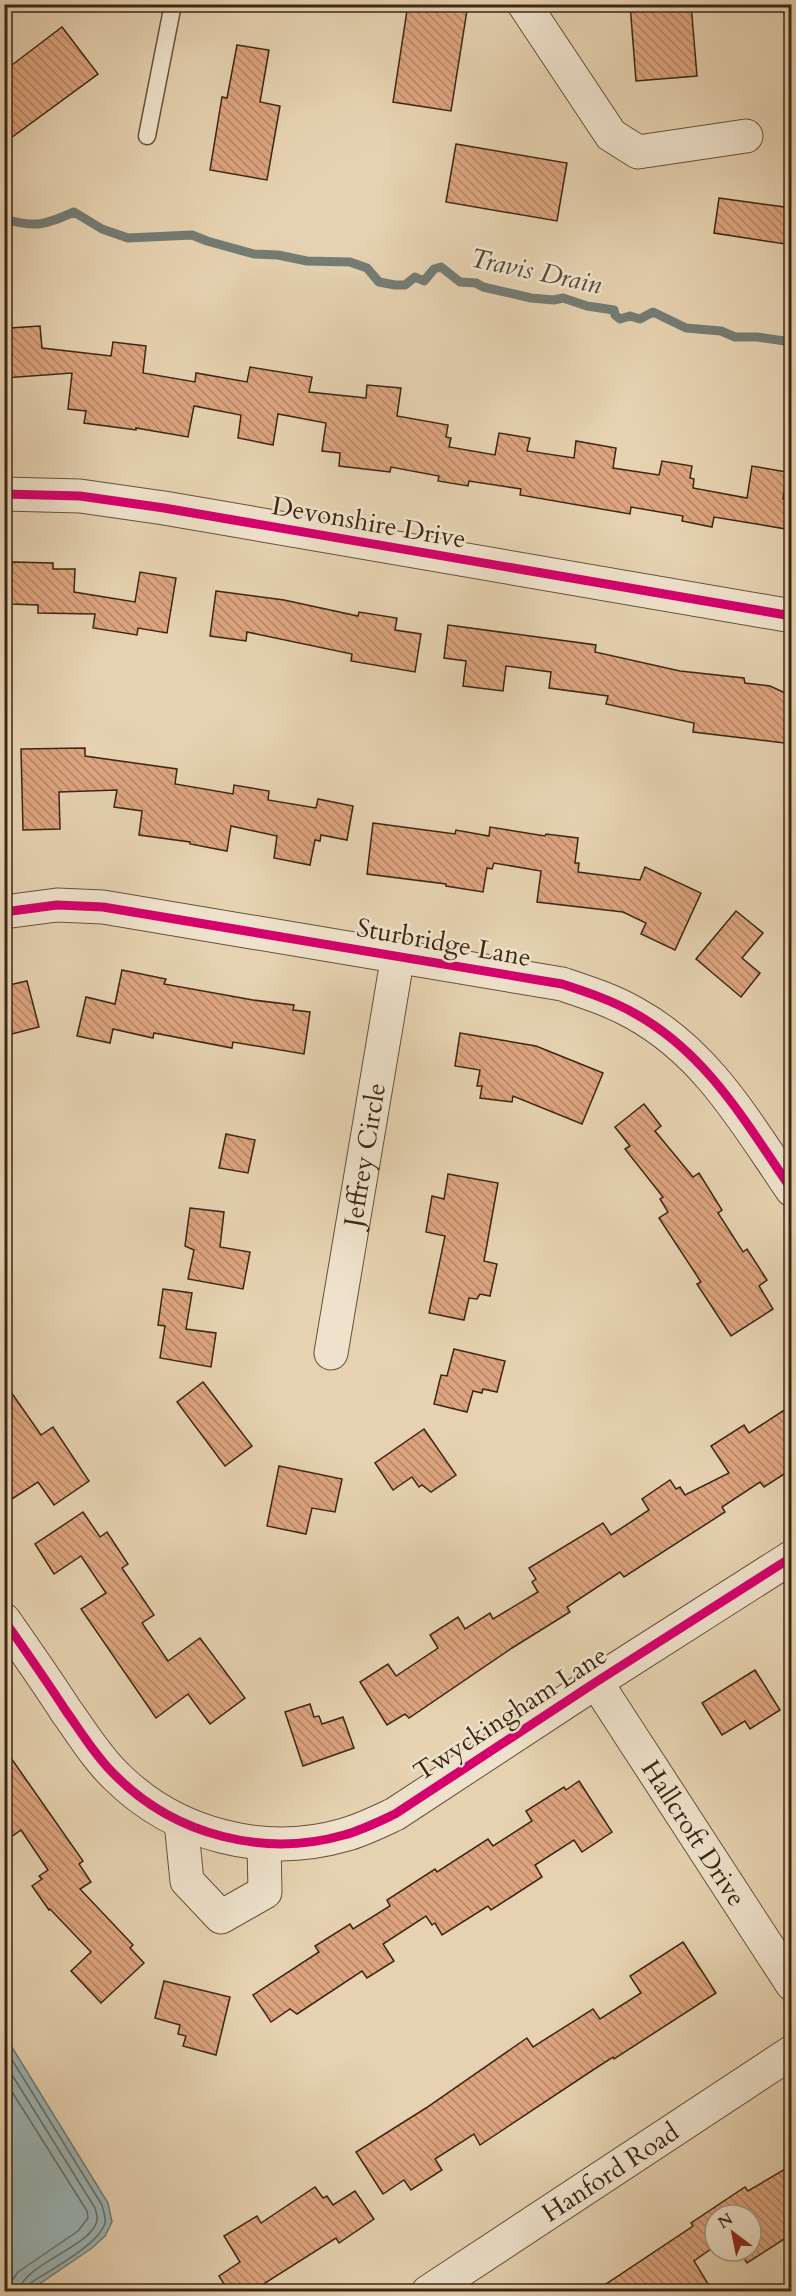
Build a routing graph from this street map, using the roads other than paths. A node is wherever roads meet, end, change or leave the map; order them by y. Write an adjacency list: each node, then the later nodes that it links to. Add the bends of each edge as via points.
1 (173, 4): 3 (lane)
2 (524, 4): 4 (street, via 611,135 627,147 638,152)
3 (147, 136)
4 (746, 136)
5 (4, 494): 6 (street, Devonshire Drive, via 80,496 164,508)
6 (792, 616)
7 (4, 912): 8 (street, Sturbridge Lane, via 57,905 103,907)
8 (398, 955): 9 (street, Sturbridge Lane, via 562,984 636,1013 679,1043 724,1090); 10 (street, Jeffrey Circle)
9 (792, 1190)
10 (331, 1353)
11 (792, 1557): 13 (street, Twyckingham Lane)
12 (4, 1620): 14 (street, Twyckingham Lane, via 115,1776 138,1797)
13 (596, 1682): 15 (street, Twyckingham Lane, via 387,1818 343,1836 296,1844); 16 (street, Hallcroft Drive)
14 (181, 1822): 15 (street, Twyckingham Lane, via 231,1839); 15 (street, via 187,1881 221,1917 266,1892)
15 (264, 1844)
16 (792, 1984)
17 (792, 2052): 18 (street, Hanford Road)
18 (428, 2292)

